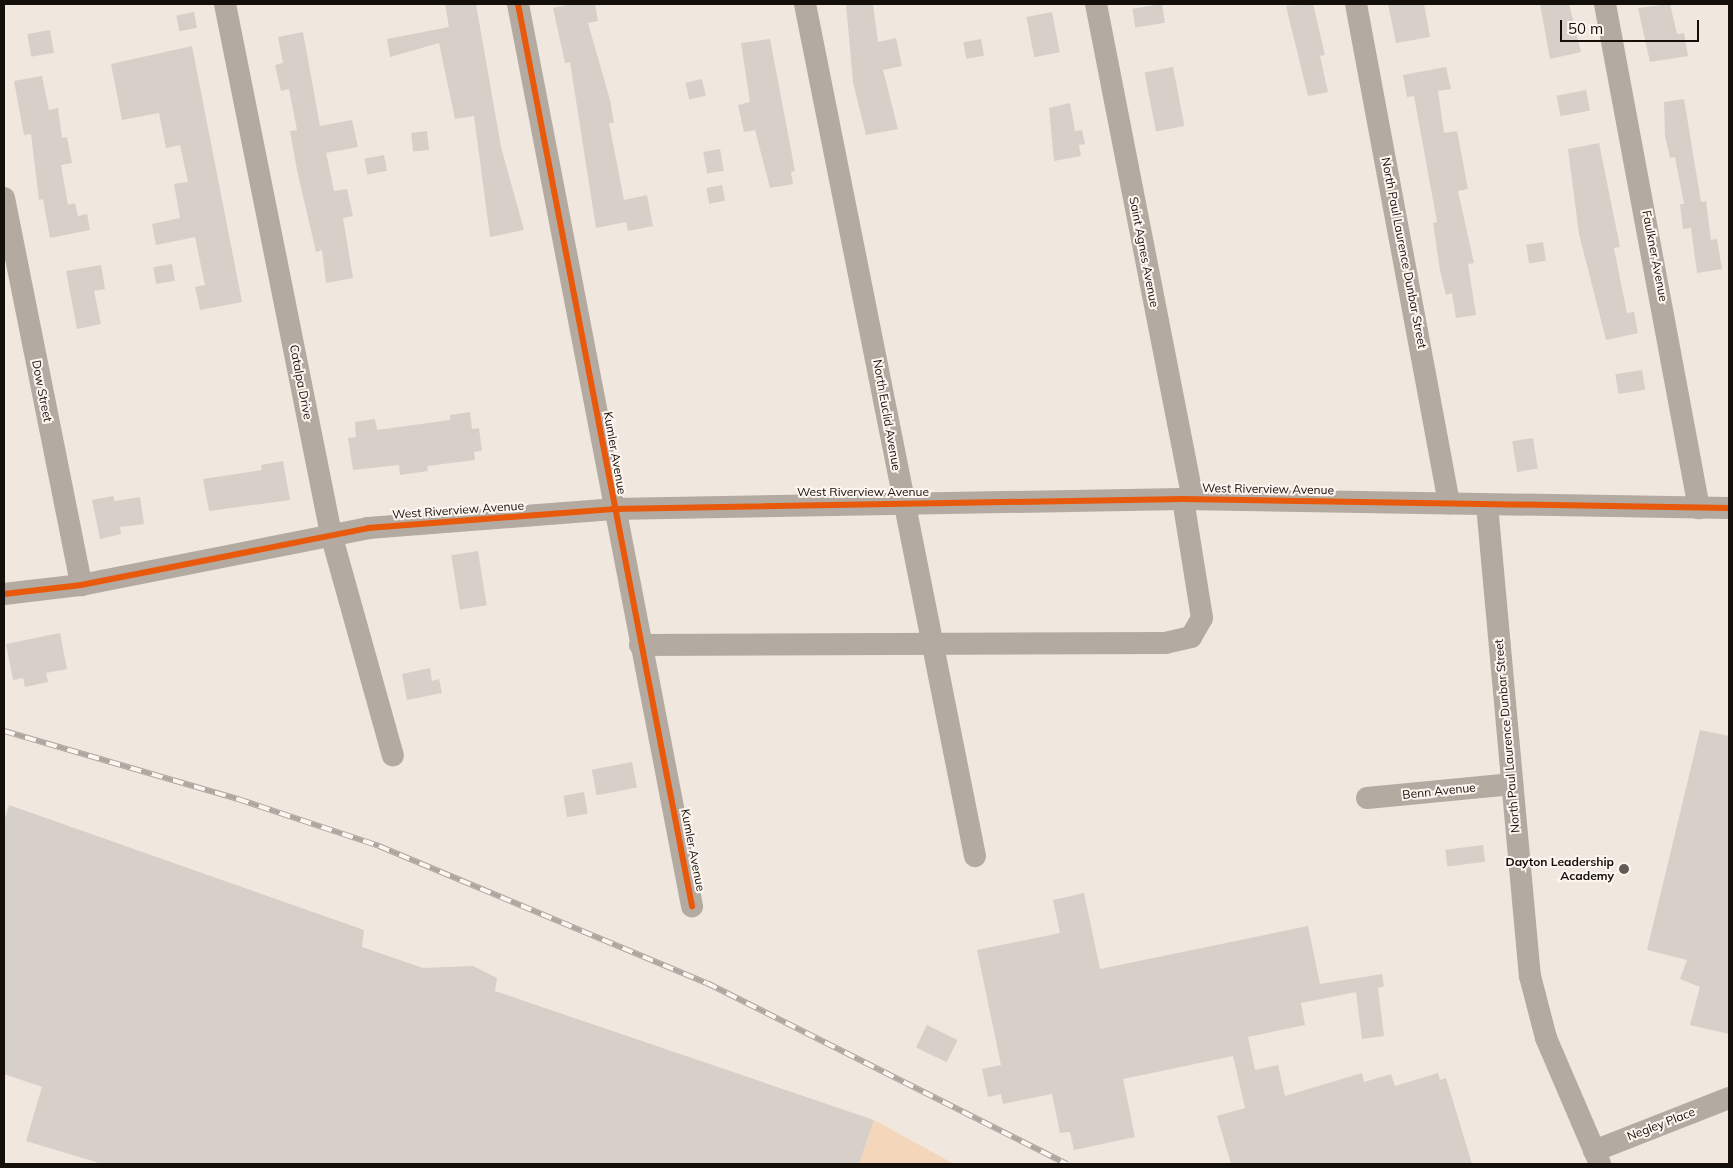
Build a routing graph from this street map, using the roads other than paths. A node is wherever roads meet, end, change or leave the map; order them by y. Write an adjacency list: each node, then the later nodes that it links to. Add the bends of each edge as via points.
1 (225, 4): 15 (street, Catalpa Drive)
2 (518, 4): 14 (street, Kumler Avenue)
3 (805, 4): 10 (street, North Euclid Avenue)
4 (1096, 4): 8 (street, Saint Agnes Avenue)
5 (1356, 4): 9 (street, North Paul Laurence Dunbar Street)
6 (1605, 4): 12 (street, Faulkner Avenue)
7 (4, 198): 16 (street, Dow Street)
8 (1188, 500): 9 (street, West Riverview Avenue); 10 (street, West Riverview Avenue); 18 (street, Saint Agnes Avenue, via 1202,618 1191,637 1165,643)
9 (1449, 503): 11 (street, West Riverview Avenue)
10 (903, 504): 14 (street, West Riverview Avenue); 18 (street, North Euclid Avenue)
11 (1487, 505): 12 (street, West Riverview Avenue); 21 (street, North Paul Laurence Dunbar Street)
12 (1699, 508): 13 (street, West Riverview Avenue)
13 (1729, 508)
14 (614, 509): 15 (street, West Riverview Avenue); 19 (street, Kumler Avenue)
15 (331, 534): 16 (street, West Riverview Avenue); 20 (street, Catalpa Drive)
16 (81, 584): 17 (street, West Riverview Avenue)
17 (4, 594)
18 (933, 642): 19 (street, Saint Agnes Avenue); 23 (street, North Euclid Avenue)
19 (640, 645): 24 (street, Kumler Avenue)
20 (392, 756)
21 (1512, 784): 22 (street, Benn Avenue); 26 (street, North Paul Laurence Dunbar Street, via 1533,992 1546,1038)
22 (1367, 798)
23 (975, 856)
24 (692, 906)
25 (1729, 1098): 26 (street, Negley Place)
26 (1597, 1158)

